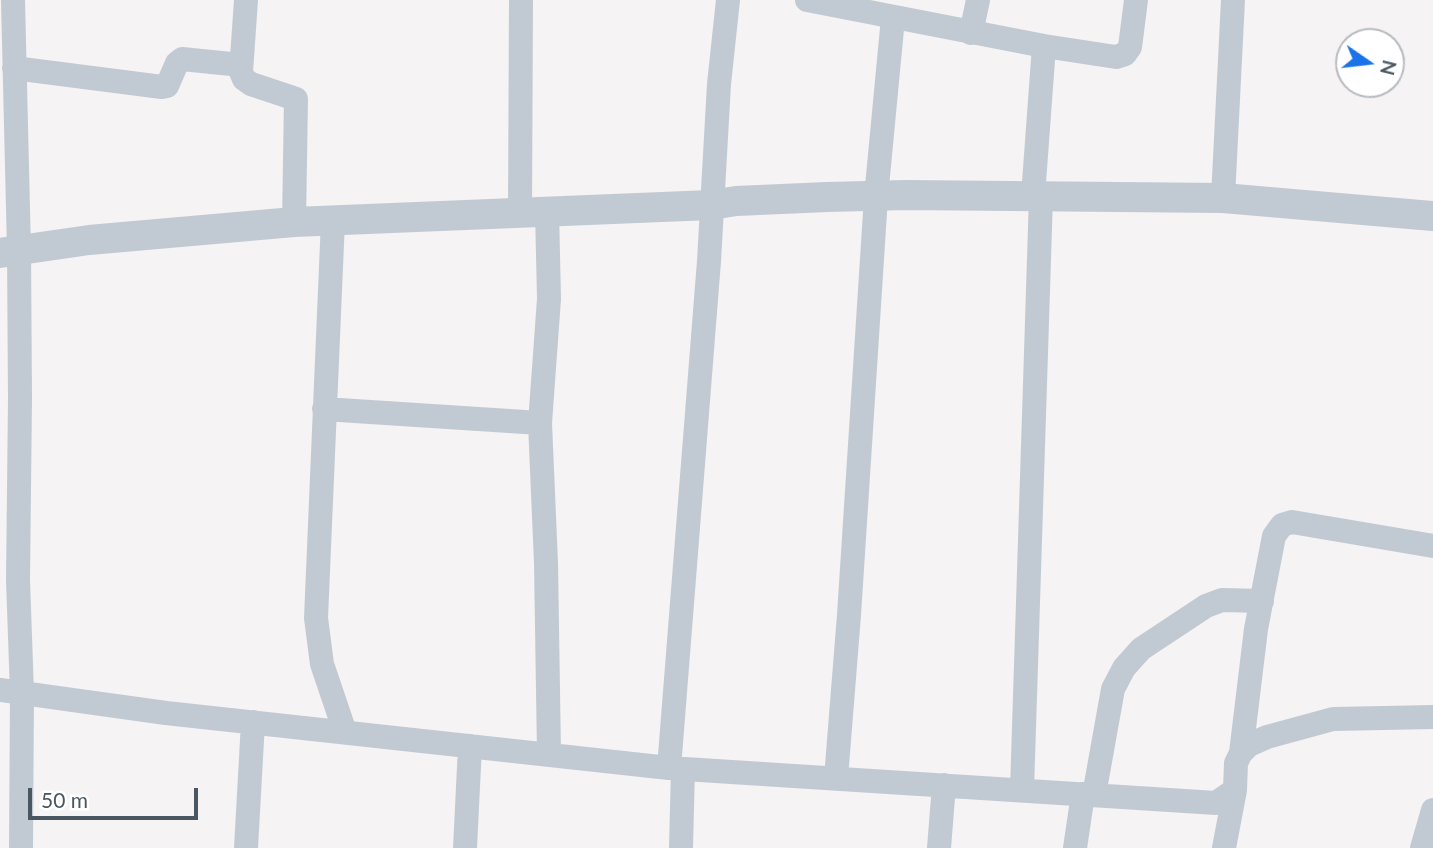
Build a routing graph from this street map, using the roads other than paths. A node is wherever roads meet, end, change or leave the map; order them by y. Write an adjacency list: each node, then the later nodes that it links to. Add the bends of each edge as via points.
1 (13, 0): 13 (street)
2 (246, 0): 12 (street)
3 (521, 0): 18 (street)
4 (728, 0): 17 (street)
5 (807, 0): 9 (street)
6 (978, 0): 10 (street)
7 (1136, 0): 11 (street, via 1130,47 1125,54 1116,57)
8 (1233, 0): 16 (street)
9 (893, 18): 10 (street); 15 (street)
10 (971, 33): 11 (street)
11 (1044, 46): 14 (street)
12 (241, 65): 13 (street, via 183,59 162,87); 21 (street, via 240,72 251,84 296,99)
13 (14, 68): 22 (street)
14 (1037, 196): 15 (street); 16 (street); 37 (street)
15 (876, 197): 17 (street); 35 (street)
16 (1223, 198): 19 (street)
17 (711, 205): 18 (street); 34 (street)
18 (534, 211): 20 (street); 24 (street, via 549,299)
19 (1433, 216)
20 (333, 220): 21 (street); 23 (street)
21 (294, 222): 22 (street, via 89,240)
22 (9, 252): 27 (street, via 20,398 18,580)
23 (324, 409): 24 (street); 30 (street, via 316,618 322,664)
24 (540, 423): 33 (street)
25 (1433, 546): 26 (street, via 1293,522 1282,525 1274,536)
26 (1262, 601): 32 (street); 39 (street, via 1223,600 1206,606 1141,649 1124,668 1113,689)
27 (11, 692): 29 (street); 41 (street)
28 (1433, 717): 32 (street, via 1333,719 1267,737)
29 (253, 722): 30 (street); 42 (street)
30 (345, 732): 31 (street)
31 (470, 746): 33 (street); 43 (street)
32 (1241, 752): 38 (street)
33 (549, 754): 34 (street)
34 (676, 768): 35 (street); 44 (street)
35 (835, 778): 36 (street)
36 (944, 785): 37 (street); 45 (street)
37 (1022, 790): 39 (street)
38 (1234, 790): 39 (street, via 1216,803); 47 (street)
39 (1089, 795): 46 (street)
40 (1433, 810): 48 (street)
41 (21, 848)
42 (246, 848)
43 (465, 848)
44 (681, 848)
45 (939, 848)
46 (1076, 848)
47 (1224, 848)
48 (1422, 848)

